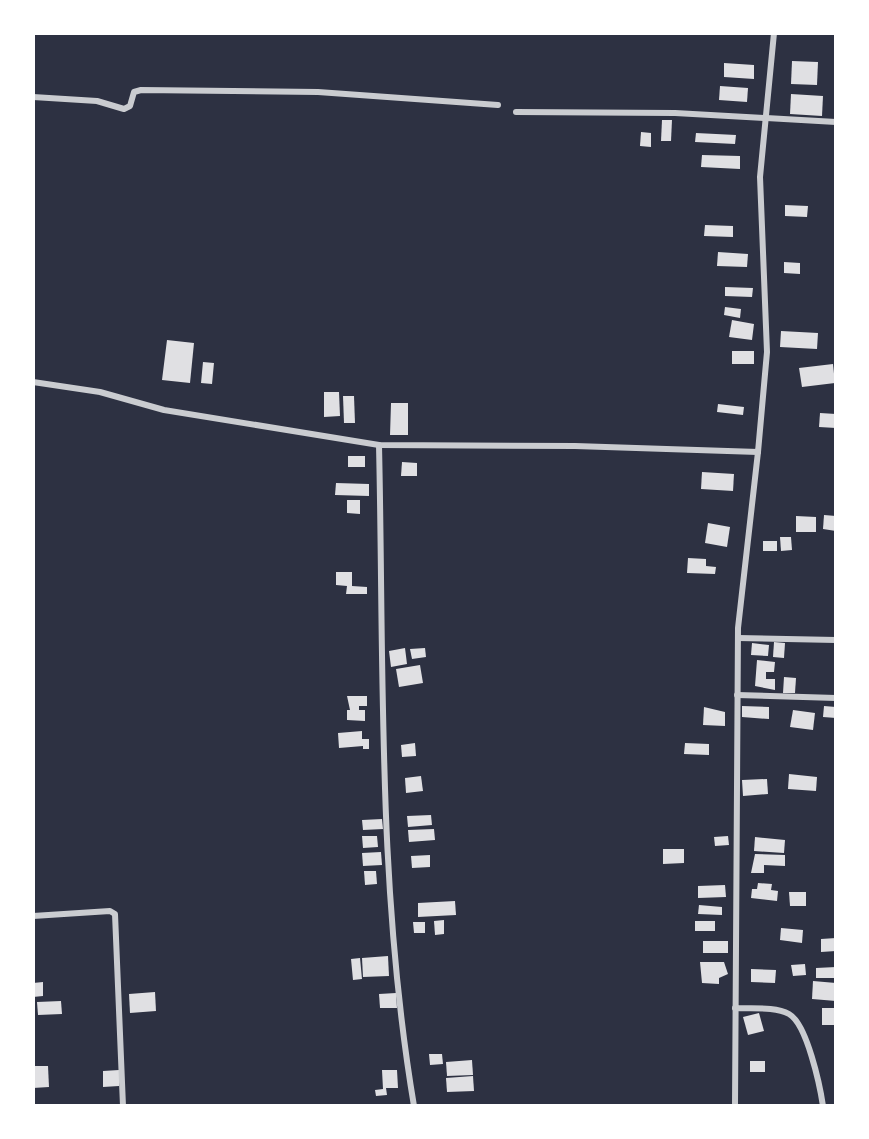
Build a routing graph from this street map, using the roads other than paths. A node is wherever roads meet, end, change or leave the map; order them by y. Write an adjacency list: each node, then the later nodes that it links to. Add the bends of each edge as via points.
1 (774, 33): 5 (street)
2 (33, 97): 3 (street, via 97,101 124,109 130,106 134,92 141,90 279,91)
3 (498, 105)
4 (516, 112): 5 (street)
5 (766, 119): 6 (street); 9 (street, via 760,213 767,352)
6 (836, 122)
7 (33, 382): 8 (street, via 100,392 189,415)
8 (379, 445): 9 (street); 17 (street, via 383,795 397,975)
9 (758, 452): 10 (street)
10 (738, 638): 11 (street); 12 (street)
11 (836, 640)
12 (737, 695): 13 (street); 15 (street)
13 (836, 698)
14 (33, 916): 16 (street, via 115,914)
15 (735, 1008): 18 (street); 19 (street, via 778,1011 794,1018 806,1040)
16 (123, 1106)
17 (414, 1106)
18 (735, 1106)
19 (824, 1106)

